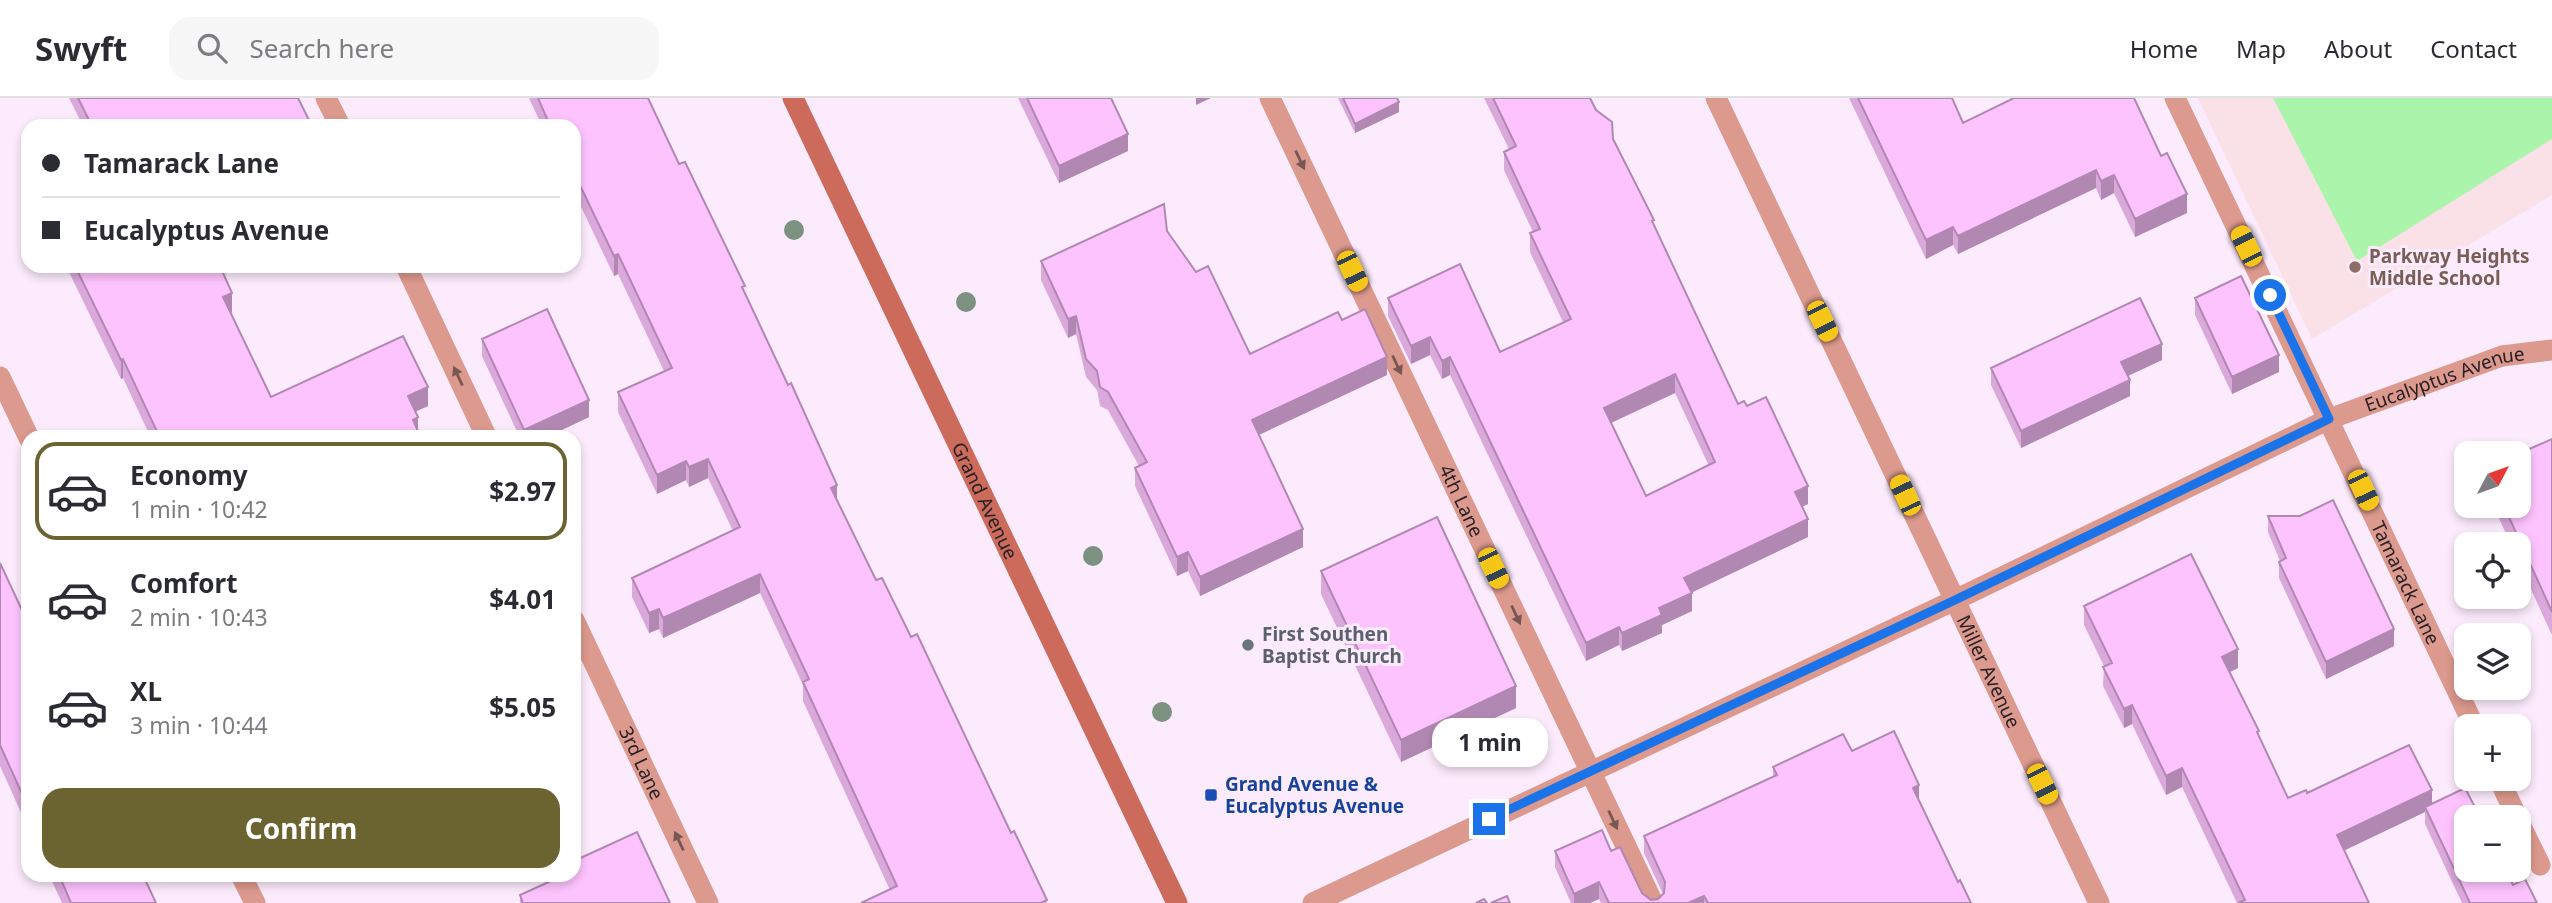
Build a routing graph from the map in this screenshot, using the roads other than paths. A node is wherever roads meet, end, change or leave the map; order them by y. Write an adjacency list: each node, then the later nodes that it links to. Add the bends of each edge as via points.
1 (326, 98): 6 (street)
2 (793, 98): 22 (main road, Grand Avenue)
3 (1270, 98): 16 (street, 4th Lane, one-way to 16)
4 (1716, 98): 13 (street, Miller Avenue)
5 (2175, 98): 10 (street, Tamarack Lane)
6 (336, 119)
7 (409, 273): 12 (street, one-way to 7)
8 (2552, 350): 10 (street, Eucalyptus Avenue, via 2502,356)
9 (0, 377): 11 (street)
10 (2329, 419): 13 (street, Eucalyptus Avenue); 15 (street, Tamarack Lane)
11 (25, 430)
12 (483, 430)
13 (1955, 600): 16 (street, Eucalyptus Avenue); 25 (street, Miller Avenue)
14 (581, 636): 21 (street, 3rd Lane, one-way to 14)
15 (2468, 714)
16 (1590, 771): 23 (street, Eucalyptus Avenue); 24 (street, 4th Lane, one-way to 24)
17 (2531, 846): 18 (street)
18 (2540, 865)
19 (244, 882): 20 (street)
20 (255, 903)
21 (708, 903)
22 (1177, 903)
23 (1314, 903)
24 (1653, 903)
25 (2099, 903)

